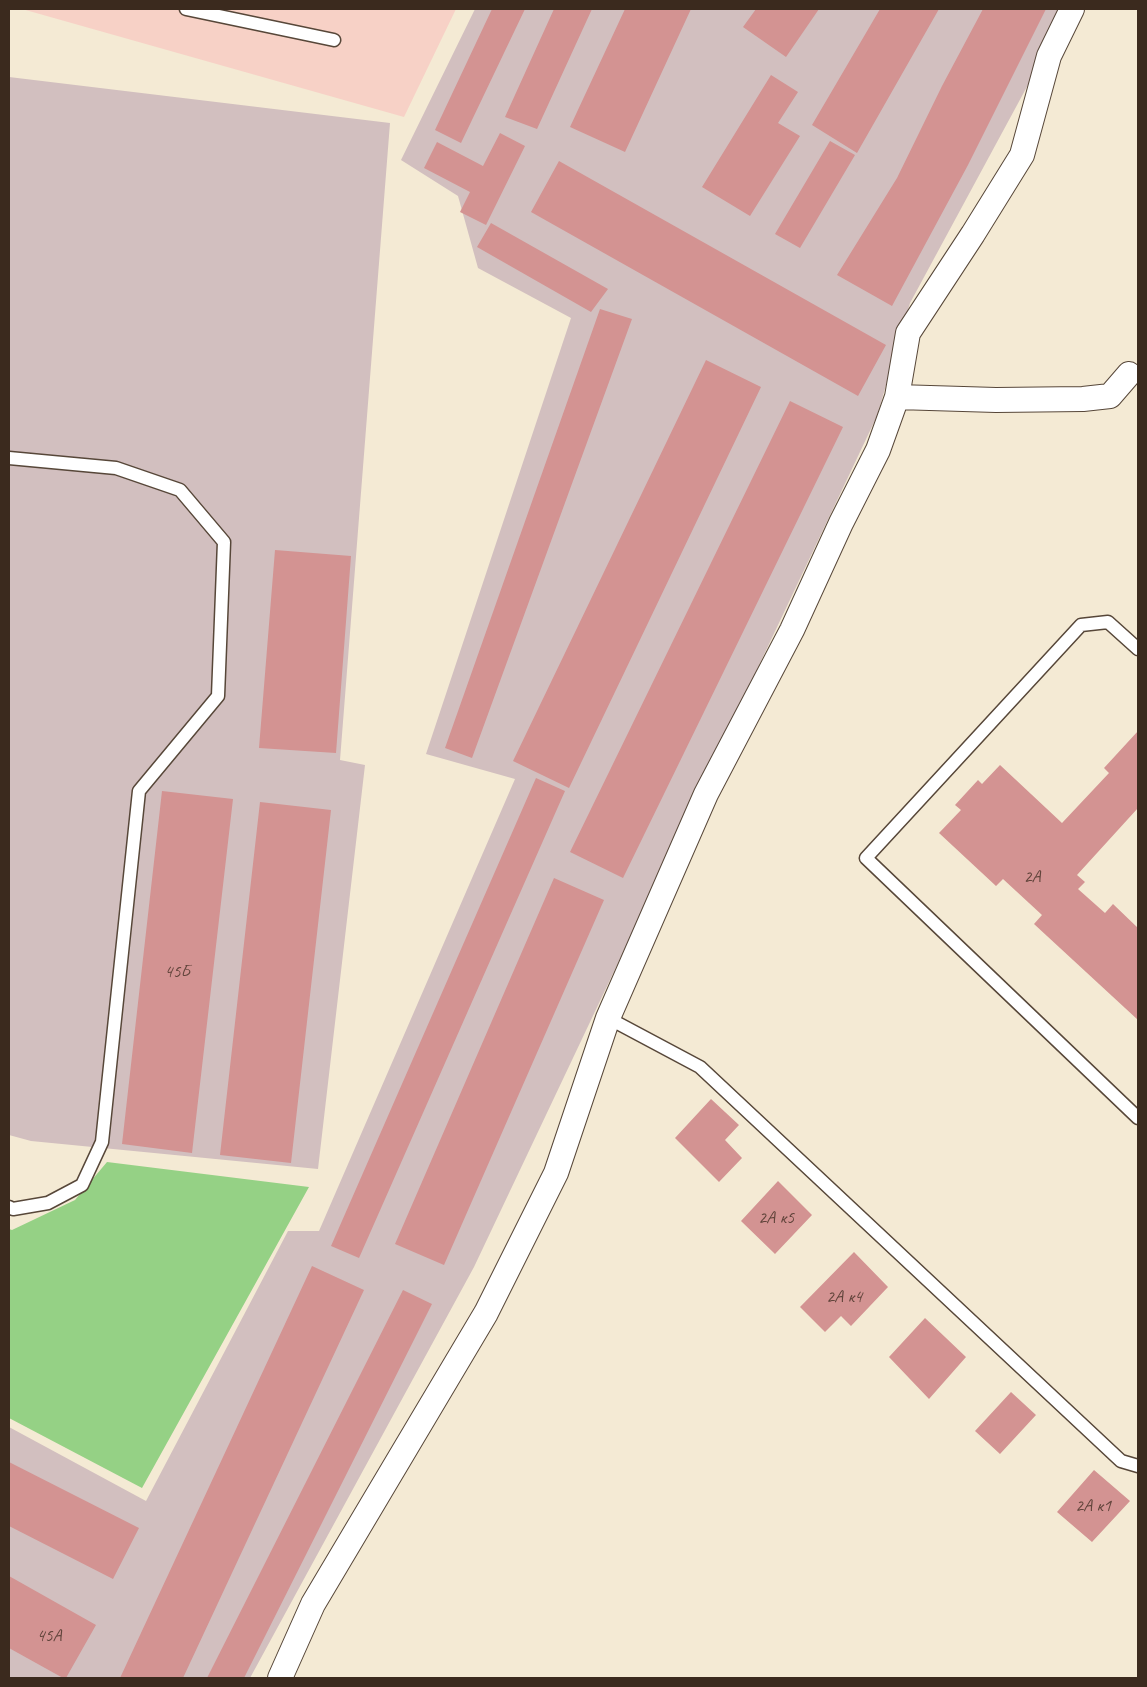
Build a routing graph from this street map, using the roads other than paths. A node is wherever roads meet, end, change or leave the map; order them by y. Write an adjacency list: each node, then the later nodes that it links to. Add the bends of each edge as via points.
1 (186, 9): 3 (lane)
2 (1072, 9): 5 (street, via 1049,56 1022,155 908,333)
3 (334, 40)
4 (1129, 374): 5 (street, via 1110,396 1083,399)
5 (897, 397): 8 (street, via 878,450 792,630 706,794)
6 (9, 458): 10 (lane, via 116,468 180,490 224,542 218,696 139,791 102,1142 82,1185 48,1204)
7 (1138, 649): 9 (lane, via 1108,622 1081,625 866,858)
8 (608, 1018): 11 (lane, via 700,1067 1121,1461); 12 (street, via 556,1173 486,1313 313,1604)
9 (1138, 1118)
10 (9, 1207)
11 (1138, 1466)
12 (280, 1678)

